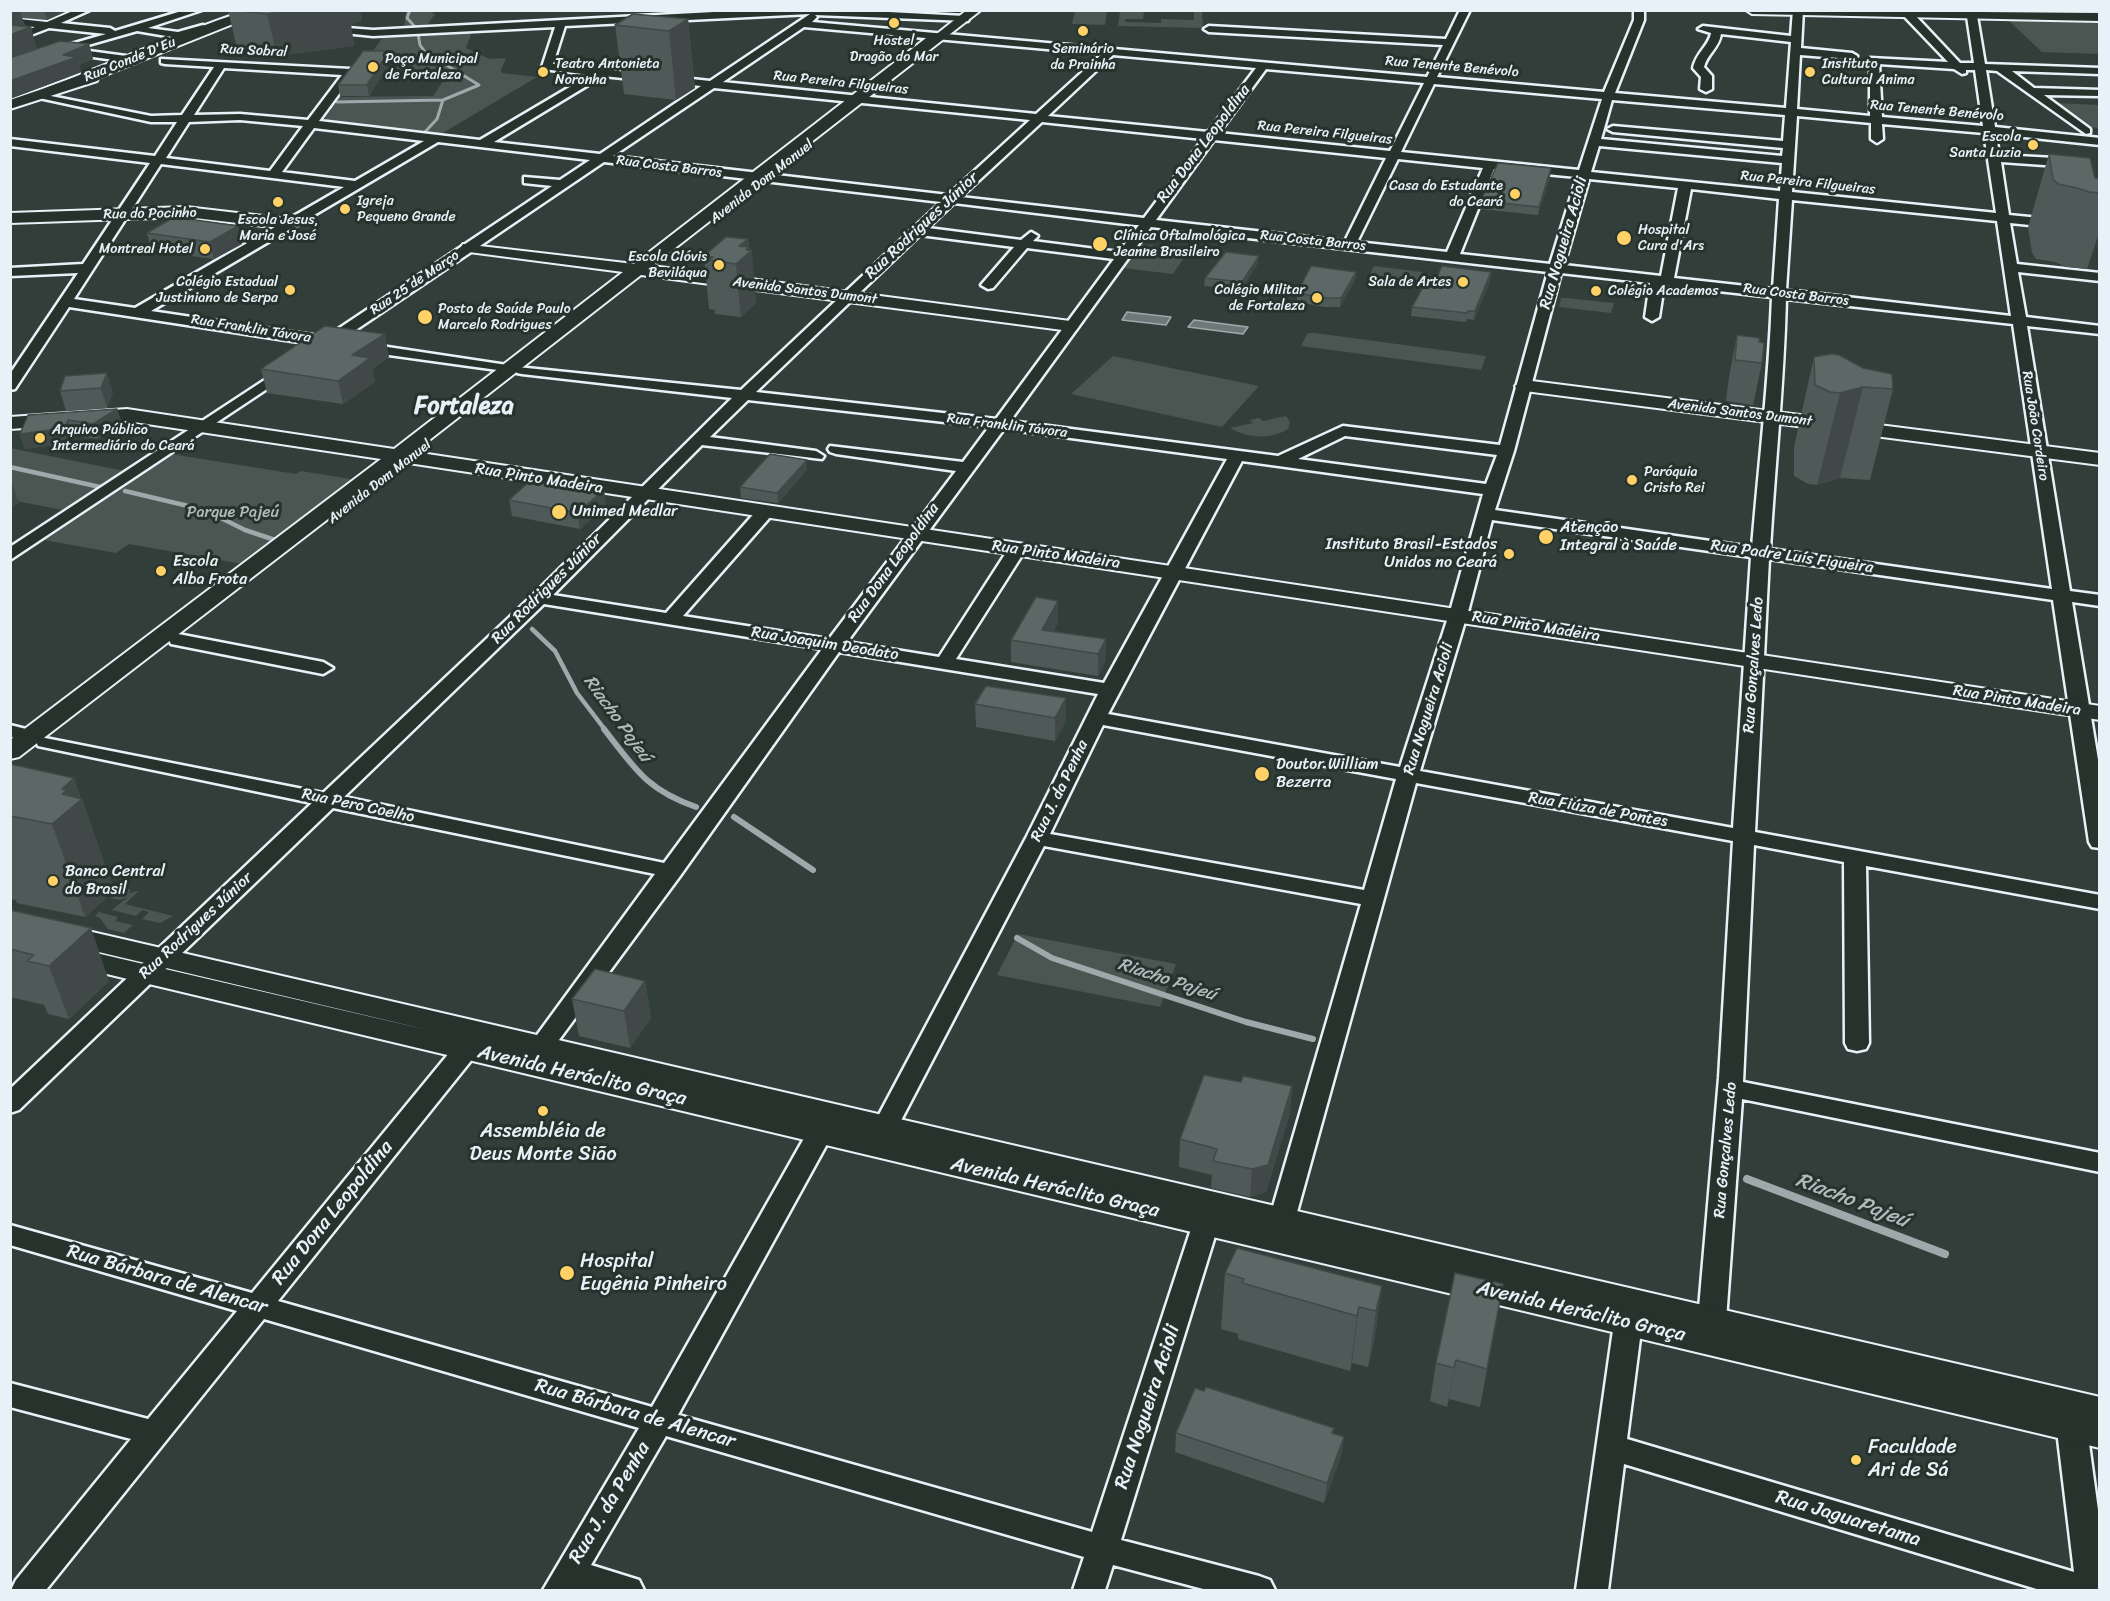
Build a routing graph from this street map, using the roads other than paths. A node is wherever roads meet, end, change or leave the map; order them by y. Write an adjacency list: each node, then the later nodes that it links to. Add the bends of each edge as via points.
1 (85, 10): 21 (street)
2 (197, 10): 26 (street)
3 (205, 10): 4 (street, via 141,30 186,34)
4 (253, 10)
5 (1466, 10): 33 (street)
6 (1639, 10): 61 (street, Rua Nogueira Acioli, via 1639,20)
7 (1752, 10): 9 (main road)
8 (779, 11): 10 (street); 17 (street)
9 (1798, 11): 11 (main road); 35 (street, Rua Gonçalves Ledo)
10 (820, 12): 14 (street); 20 (street, Rua 25 de Março)
11 (1907, 13): 12 (main road); 46 (street)
12 (1971, 13): 16 (main road); 47 (street, Rua João Cordeiro)
13 (266, 15): 30 (main road); 30 (main road)
14 (969, 15): 29 (main road, Avenida Dom Manuel)
15 (500, 17): 23 (street)
16 (2100, 17)
17 (662, 18): 19 (street); 25 (street)
18 (10, 21): 21 (street)
19 (561, 23): 23 (street); 51 (street, Rua Pereira Filgueiras, via 547,67)
20 (802, 24): 29 (street, Rua Tenente Benévolo); 55 (street, Rua 25 de Março)
21 (49, 25): 26 (street); 32 (street)
22 (311, 26): 28 (street)
23 (490, 26): 28 (street)
24 (1703, 29): 27 (street)
25 (659, 31)
26 (122, 32): 30 (street); 49 (street)
27 (1716, 32): 35 (street); 56 (street, via 1709,50 1701,55 1698,68 1707,76)
28 (377, 33): 34 (street)
29 (942, 36): 39 (street, Rua Tenente Benévolo); 62 (main road, Avenida Dom Manuel, via 944,39)
30 (187, 39): 42 (main road, Rua Conde D'Eu, via 159,53 158,59); 54 (main road, Rua Conde D'Eu)
31 (1209, 39): 33 (street); 39 (street, Rua Tenente Benévolo); 45 (street, Rua Tenente Benévolo)
32 (10, 40)
33 (1450, 42): 53 (street)
34 (370, 43)
35 (1795, 45): 40 (street); 64 (street, Rua Gonçalves Ledo)
36 (20, 47): 37 (street)
37 (48, 50)
38 (62, 51): 41 (street)
39 (1111, 51): 65 (street, Rua Rodrigues Júnior)
40 (1852, 56)
41 (123, 58)
42 (165, 61): 44 (street, Rua Sobral); 54 (main road, Rua Conde D'Eu, via 143,61)
43 (653, 63): 52 (street)
44 (221, 64): 66 (street); 68 (street, Rua Sobral, via 350,66 350,72)
45 (1263, 65): 53 (street, Rua Tenente Benévolo); 73 (street, Rua Dona Leopoldina)
46 (1956, 66): 47 (street); 58 (street); 67 (street, via 1874,60)
47 (1981, 67): 48 (street); 58 (street, Rua João Cordeiro)
48 (1999, 67): 50 (street); 57 (street)
49 (10, 70)
50 (2100, 71)
51 (600, 73): 52 (street, Rua Pereira Filgueiras); 80 (street)
52 (650, 78): 55 (street, Rua Pereira Filgueiras)
53 (1433, 80): 61 (street, Rua Tenente Benévolo); 82 (street)
54 (76, 82): 60 (main road, Rua Conde D'Eu)
55 (711, 84): 62 (street, Rua Pereira Filgueiras); 85 (street, Rua 25 de Março)
56 (1706, 89)
57 (2031, 91): 59 (street); 71 (street)
58 (1983, 92): 70 (street, Rua João Cordeiro)
59 (2100, 93)
60 (36, 96): 63 (main road, Rua Conde D'Eu); 66 (street, Rua Costa Barros, via 141,118)
61 (1608, 96): 64 (street, Rua Tenente Benévolo); 69 (street, Rua Nogueira Acioli)
62 (860, 100): 65 (street, Rua Pereira Filgueiras); 91 (main road, Avenida Dom Manuel)
63 (10, 105)
64 (1791, 112): 67 (street, Rua Tenente Benévolo); 81 (street, Rua Gonçalves Ledo)
65 (1037, 118): 73 (street, Rua Pereira Filgueiras); 97 (street, Rua Rodrigues Júnior)
66 (184, 119): 68 (street, Rua Costa Barros, via 251,117); 86 (street)
67 (1876, 120): 70 (street, Rua Tenente Benévolo); 74 (street)
68 (312, 124): 75 (street, Rua Costa Barros); 89 (street)
69 (1600, 128): 76 (street); 78 (street, Rua Nogueira Acioli)
70 (1989, 130): 71 (street); 79 (street, Rua Tenente Benévolo); 84 (street, Rua João Cordeiro)
71 (2086, 131): 72 (street)
72 (2100, 131)
73 (1210, 136): 82 (street, Rua Pereira Filgueiras); 101 (street, Rua Dona Leopoldina)
74 (1877, 139)
75 (434, 140): 80 (street, Rua Costa Barros); 94 (street)
76 (1734, 140): 81 (street); 83 (street)
77 (10, 142): 86 (street)
78 (1596, 142): 83 (street); 90 (street, Rua Nogueira Acioli)
79 (2100, 142)
80 (481, 145): 85 (street, Rua Costa Barros)
81 (1788, 153): 83 (street); 96 (street, Rua Gonçalves Ledo)
82 (1394, 155): 88 (street, Rua Pereira Filgueiras); 107 (street)
83 (1733, 155)
84 (1993, 158): 87 (street); 100 (street, Rua João Cordeiro)
85 (600, 159): 91 (street, Rua Costa Barros); 108 (street, Rua 25 de Março)
86 (157, 160): 89 (street); 98 (street)
87 (2089, 164)
88 (1490, 165): 90 (street, Rua Pereira Filgueiras); 110 (street)
89 (274, 174): 94 (street)
90 (1584, 175): 95 (street, Rua Pereira Filgueiras); 113 (street, Rua Nogueira Acioli)
91 (761, 177): 97 (street, Rua Costa Barros); 114 (main road, Avenida Dom Manuel)
92 (528, 180): 93 (street)
93 (556, 183)
94 (357, 185): 102 (street)
95 (1684, 186): 96 (street, Rua Pereira Filgueiras); 117 (street)
96 (1785, 195): 100 (street, Rua Pereira Filgueiras); 119 (street, Rua Gonçalves Ledo)
97 (952, 199): 101 (street, Rua Costa Barros); 104 (street, Rua Rodrigues Júnior)
98 (123, 214): 99 (main road, Rua do Pocinho); 102 (main road, Rua do Pocinho, via 197,212); 112 (street)
99 (10, 218)
100 (2002, 218): 103 (street, Rua Pereira Filgueiras); 111 (street, Rua João Cordeiro)
101 (1146, 222): 107 (street, Rua Costa Barros); 109 (street, Rua Dona Leopoldina)
102 (289, 224): 122 (street)
103 (2100, 228)
104 (917, 231): 106 (street); 120 (street, Rua Rodrigues Júnior)
105 (1035, 231): 106 (street)
106 (1024, 244): 109 (street); 118 (street)
107 (1349, 245): 110 (street, Rua Costa Barros)
108 (469, 247): 114 (main road, Avenida Santos Dumont); 127 (street, Rua 25 de Março)
109 (1122, 256): 125 (street, Rua Dona Leopoldina)
110 (1452, 257): 113 (street, Rua Costa Barros)
111 (2012, 267): 116 (street); 124 (street, Rua João Cordeiro)
112 (87, 268): 115 (street); 121 (street)
113 (1556, 268): 117 (street, Rua Costa Barros); 130 (street, Rua Nogueira Acioli)
114 (642, 270): 120 (main road, Avenida Santos Dumont); 128 (main road, Avenida Dom Manuel)
115 (10, 272)
116 (2100, 277)
117 (1663, 280): 119 (street, Rua Costa Barros); 123 (street)
118 (988, 285)
119 (1779, 293): 124 (street, Rua Costa Barros); 132 (street, Rua Gonçalves Ledo, via 1777,375)
120 (847, 296): 125 (main road, Avenida Santos Dumont); 131 (street, Rua Rodrigues Júnior)
121 (65, 302): 122 (street, Rua Franklin Távora); 129 (street)
122 (139, 312): 127 (street, Rua Franklin Távora)
123 (1652, 317)
124 (2018, 321): 126 (street, Rua Costa Barros); 139 (street, Rua João Cordeiro)
125 (1070, 326): 134 (street, Rua Dona Leopoldina)
126 (2100, 330)
127 (329, 341): 128 (street, Rua Franklin Távora); 135 (street, Rua 25 de Março)
128 (515, 370): 131 (street, Rua Franklin Távora); 142 (main road, Avenida Dom Manuel)
129 (10, 386)
130 (1524, 386): 132 (main road, Avenida Santos Dumont); 138 (street, Rua Nogueira Acioli)
131 (742, 397): 134 (street, Rua Franklin Távora); 136 (street, Rua Rodrigues Júnior)
132 (1770, 416): 139 (main road, Avenida Santos Dumont); 152 (street, Rua Gonçalves Ledo)
133 (10, 423): 135 (main road, Rua Pinto Madeira, via 117,415)
134 (1000, 424): 141 (street, Rua Franklin Távora); 145 (street, Rua Dona Leopoldina)
135 (201, 427): 142 (main road, Rua Pinto Madeira); 153 (street, Rua 25 de Março)
136 (699, 440): 140 (street); 147 (street, Rua Rodrigues Júnior)
137 (836, 449): 145 (street)
138 (1506, 451): 144 (street, via 1343,431); 146 (street, Rua Nogueira Acioli)
139 (2038, 451): 143 (main road, Avenida Santos Dumont); 155 (street, Rua João Cordeiro)
140 (816, 456)
141 (1237, 456): 144 (street, Rua Franklin Távora); 154 (street, Rua J. da Penha)
142 (401, 459): 147 (main road, Rua Pinto Madeira); 160 (main road, Avenida Dom Manuel); 168 (main road, Avenida Dom Manuel)
143 (2100, 459)
144 (1280, 462): 146 (street, Rua Franklin Távora)
145 (966, 467): 150 (street, Rua Dona Leopoldina)
146 (1492, 490): 149 (street, Rua Nogueira Acioli)
147 (641, 495): 148 (main road, Rua Pinto Madeira); 156 (street, Rua Rodrigues Júnior)
148 (765, 512): 150 (main road, Rua Pinto Madeira); 159 (street)
149 (1485, 514): 152 (street, Rua Padre Luís Figueira); 158 (street, Rua Nogueira Acioli)
150 (915, 534): 151 (main road, Rua Pinto Madeira); 161 (street, Rua Dona Leopoldina)
151 (1017, 549): 154 (main road, Rua Pinto Madeira); 163 (street)
152 (1762, 553): 155 (street, Rua Padre Luís Figueira); 162 (street, Rua Gonçalves Ledo)
153 (10, 555)
154 (1176, 572): 158 (main road, Rua Pinto Madeira); 165 (street, Rua J. da Penha)
155 (2061, 596): 157 (street, Rua Padre Luís Figueira); 166 (street, Rua João Cordeiro)
156 (540, 598): 159 (street, Rua Joaquim Deodato); 172 (street, Rua Rodrigues Júnior)
157 (2100, 601)
158 (1458, 615): 162 (main road, Rua Pinto Madeira); 171 (street, Rua Nogueira Acioli)
159 (670, 619): 161 (street, Rua Joaquim Deodato)
160 (178, 640): 164 (street); 168 (main road, Avenida Dom Manuel)
161 (833, 645): 163 (street, Rua Joaquim Deodato); 177 (street, Rua Dona Leopoldina)
162 (1753, 661): 166 (main road, Rua Pinto Madeira); 173 (street, Rua Gonçalves Ledo)
163 (944, 663): 165 (street, Rua Joaquim Deodato)
164 (323, 668)
165 (1110, 690): 167 (street, Rua J. da Penha)
166 (2089, 712): 175 (street, Rua João Cordeiro)
167 (1096, 718): 171 (street, Rua Fiúza de Pontes); 174 (street, Rua J. da Penha)
168 (29, 736): 169 (main road, Avenida Dom Manuel); 170 (main road, Avenida Dom Manuel); 172 (street, Rua Pero Coelho)
169 (10, 752)
170 (10, 769)
171 (1408, 775): 173 (street, Rua Fiúza de Pontes); 178 (street, Rua Nogueira Acioli)
172 (330, 801): 177 (street, Rua Pero Coelho); 182 (street, Rua Rodrigues Júnior)
173 (1743, 837): 176 (street, Rua Fiúza de Pontes); 186 (street, Rua Gonçalves Ledo)
174 (1037, 838): 178 (street); 188 (street, Rua J. da Penha)
175 (2100, 842)
176 (1855, 857): 179 (street, Rua Fiúza de Pontes); 184 (street)
177 (672, 871): 185 (street, Rua Dona Leopoldina)
178 (1374, 899): 192 (street, Rua Nogueira Acioli)
179 (2100, 902)
180 (10, 922): 182 (main road, Avenida Heráclito Graça)
181 (10, 942): 182 (main road, Avenida Heráclito Graça)
182 (154, 966): 183 (main road, Avenida Heráclito Graça); 187 (street, Rua Rodrigues Júnior)
183 (473, 1041): 185 (main road, Avenida Heráclito Graça); 194 (street, Rua Dona Leopoldina)
184 (1857, 1043)
185 (534, 1055): 188 (main road, Avenida Heráclito Graça); 189 (main road, Avenida Heráclito Graça)
186 (1731, 1088): 190 (street); 195 (street, Rua Gonçalves Ledo)
187 (10, 1104)
188 (886, 1126): 192 (main road, Avenida Heráclito Graça)
189 (820, 1133): 191 (main road, Avenida Heráclito Graça); 199 (street, Rua J. da Penha)
190 (2100, 1163)
191 (1206, 1223): 192 (main road, Avenida Heráclito Graça); 202 (street, Rua Nogueira Acioli)
192 (1281, 1230): 195 (main road, Avenida Heráclito Graça); 196 (main road, Avenida Heráclito Graça)
193 (10, 1235): 194 (street, Rua Bárbara de Alencar)
194 (257, 1306): 199 (street, Rua Bárbara de Alencar); 200 (street, Rua Dona Leopoldina)
195 (1712, 1320): 198 (main road, Avenida Heráclito Graça)
196 (1628, 1323): 198 (main road, Avenida Heráclito Graça); 201 (street)
197 (10, 1395): 200 (street)
198 (2085, 1419): 210 (street)
199 (659, 1422): 202 (street, Rua Bárbara de Alencar); 203 (street, Rua J. da Penha)
200 (154, 1433): 204 (street, Rua Dona Leopoldina)
201 (1611, 1447): 208 (street); 209 (street, Rua Jaguaretama)
202 (1102, 1550): 206 (street, Rua Nogueira Acioli); 207 (street, Rua Bárbara de Alencar)
203 (564, 1581): 205 (street)
204 (27, 1590)
205 (628, 1590)
206 (1089, 1590)
207 (1259, 1590)
208 (1592, 1590)
209 (2086, 1590)
210 (2092, 1590)

